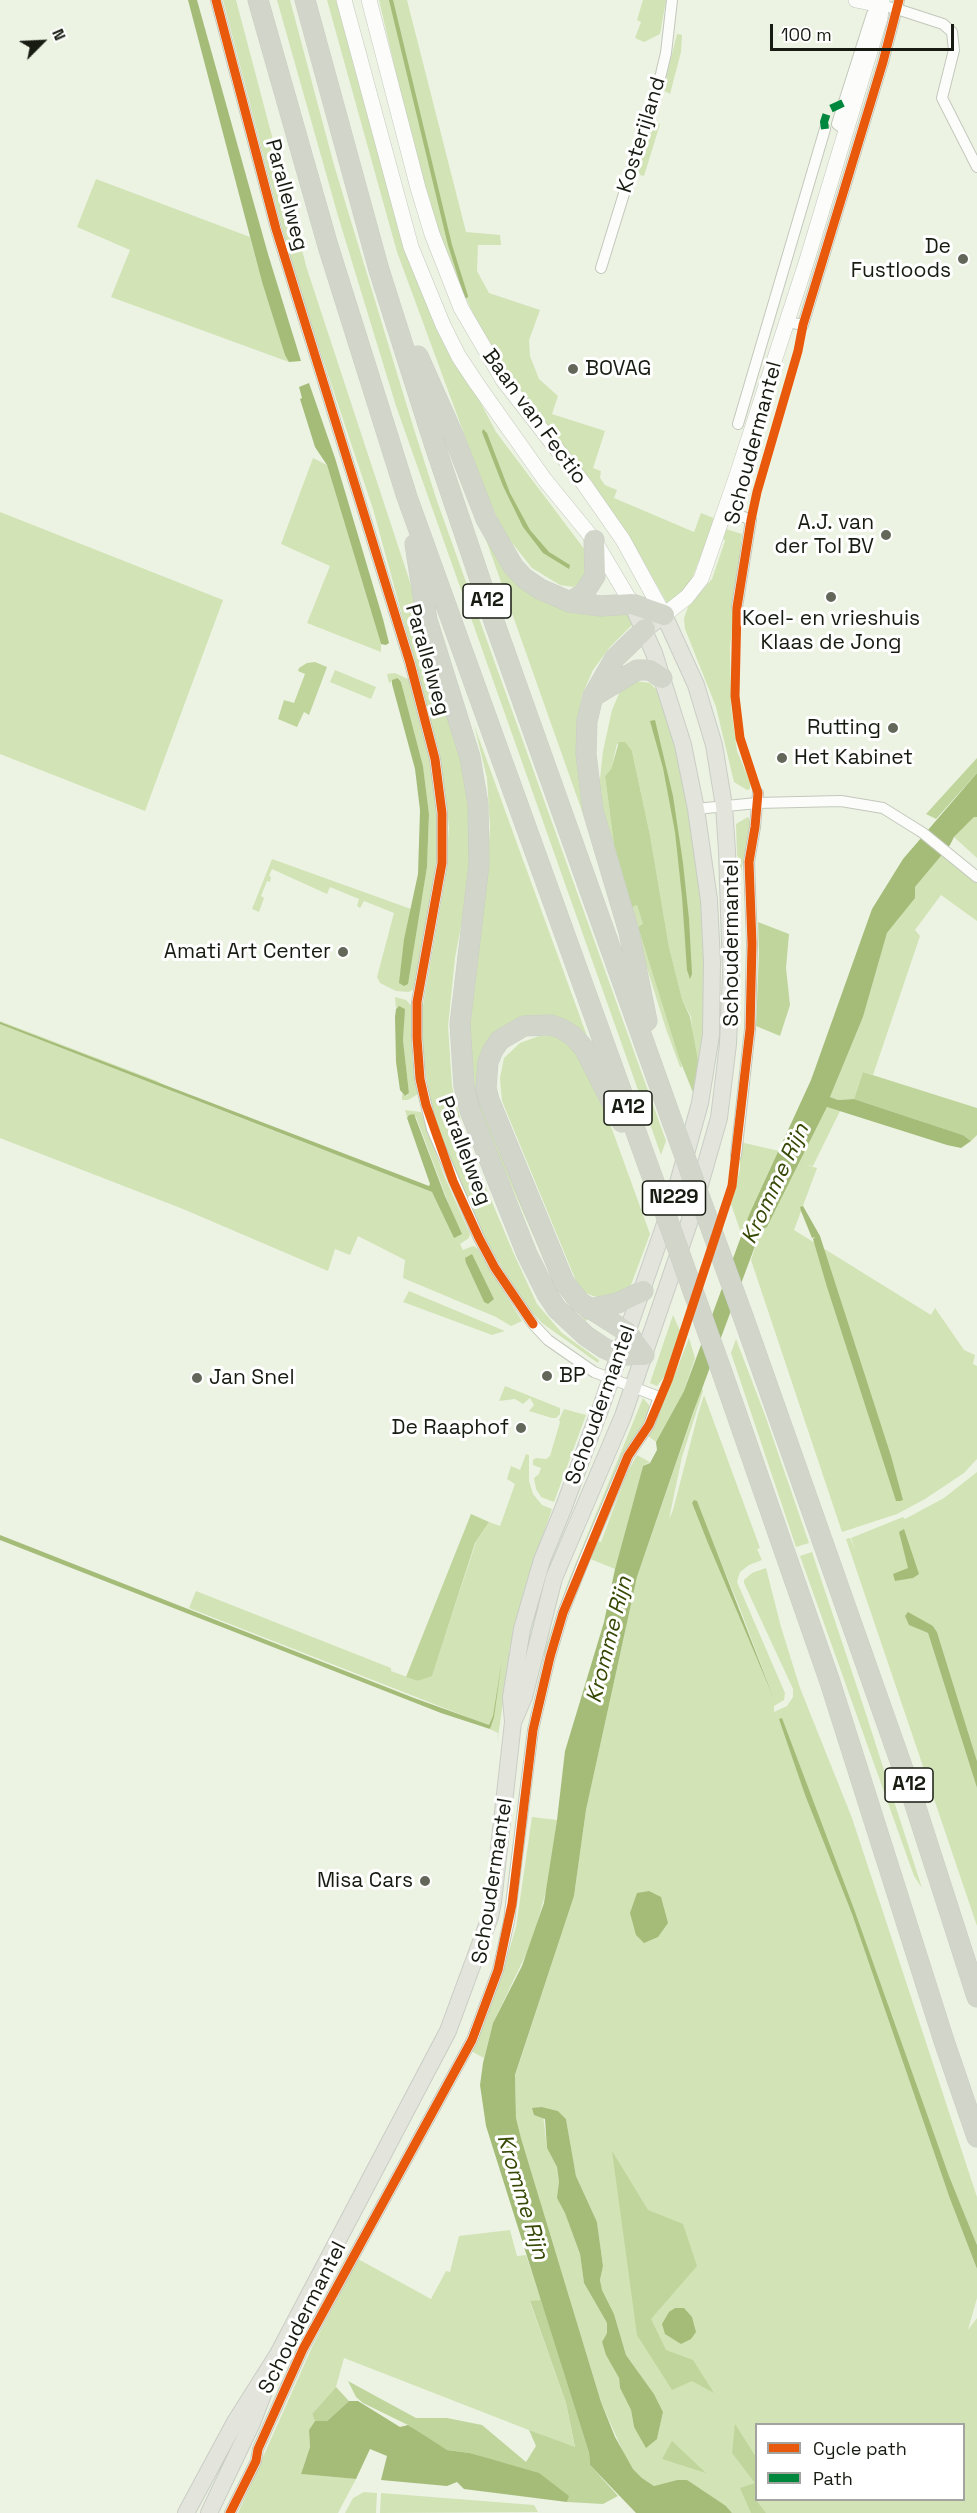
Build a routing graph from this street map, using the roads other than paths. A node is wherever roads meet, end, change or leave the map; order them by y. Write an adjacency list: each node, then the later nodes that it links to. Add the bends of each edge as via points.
1 (216, 0): 41 (street, Parallelweg, via 276,229 410,663 435,759 442,813 442,863 417,1002 420,1079 428,1113 479,1238 516,1301 548,1340)
2 (258, 0): 19 (highway, A12, via 331,257)
3 (305, 0): 16 (highway, A12)
4 (344, 0): 21 (main road, Baan van Fectio, via 411,247 443,325 459,357 509,431)
5 (369, 0): 25 (main road, Baan van Fectio, via 418,188 461,308 503,380 623,540)
6 (672, 0): 15 (street, Kosterijland, via 661,74)
7 (856, 0): 8 (main road)
8 (880, 2): 9 (street); 14 (main road, Schoudermantel, via 880,18)
9 (898, 5): 11 (street, via 944,24 952,32 954,50 942,98); 17 (street, via 803,325)
10 (825, 129): 13 (street, Schoudermantel)
11 (973, 149): 12 (street)
12 (977, 167)
13 (787, 254): 14 (street); 18 (street, Schoudermantel)
14 (807, 260): 17 (main road, Schoudermantel)
15 (601, 268)
16 (379, 270): 22 (highway, A12, via 501,546 525,578); 33 (highway, A12, via 496,627)
17 (788, 322): 20 (main road, Schoudermantel)
18 (738, 424)
19 (407, 496): 35 (highway, A12); 39 (highway, A12, via 427,620 470,757 478,804 479,864 460,1024 464,1086 477,1131 547,1294 571,1324)
20 (725, 509): 24 (street, Schoudermantel, via 751,520); 25 (main road, Schoudermantel, via 701,579 687,597)
21 (594, 540): 22 (highway, via 595,576 584,593); 23 (main road, Baan van Fectio)
22 (570, 602): 23 (highway, A12)
23 (632, 604): 25 (highway, A12); 26 (main road, Schoudermantel / N229)
24 (737, 607)
25 (664, 615): 26 (main road, Schoudermantel); 30 (main road, Schoudermantel / N229, via 699,695 714,745)
26 (645, 629): 27 (main road, Schoudermantel / N229); 28 (highway, A12, via 609,666)
27 (662, 678): 28 (highway, via 650,670 637,670); 31 (main road, Schoudermantel / N229, via 683,745)
28 (593, 696): 33 (highway, A12, via 586,735 590,794 629,932)
29 (757, 798): 30 (street); 32 (street, via 841,801 883,808 923,833); 34 (street, Schoudermantel, via 748,862 752,944 750,1029)
30 (724, 806): 31 (street); 40 (main road, Schoudermantel / N229, via 730,973 728,1044 719,1118 689,1223)
31 (696, 809): 36 (main road, Schoudermantel / N229, via 709,900 711,1035 700,1103 674,1200)
32 (977, 877)
33 (662, 1091): 46 (highway, A12, bridge, via 910,1789)
34 (736, 1155)
35 (653, 1179): 37 (highway, A12, via 584,1048 573,1036 551,1025 538,1024 524,1026 500,1040 488,1062 486,1088 495,1117 564,1282); 47 (highway, A12, bridge, via 786,1555)
36 (643, 1291): 37 (highway, via 618,1303); 38 (main road, Schoudermantel / N229)
37 (589, 1309): 38 (highway, A12)
38 (627, 1332): 39 (main road, Schoudermantel / N229); 40 (highway)
39 (619, 1355): 40 (highway); 41 (main road, Schoudermantel / N229)
40 (644, 1355): 42 (main road, Schoudermantel / N229)
41 (610, 1379): 42 (street, Parallelweg); 43 (main road, Schoudermantel / N229, via 542,1560 522,1629 511,1697)
42 (633, 1386): 43 (main road, Schoudermantel / N229, via 554,1578 524,1697); 45 (street, Schoudermantel, via 659,1397 649,1425 628,1456 553,1646 533,1730)
43 (513, 1722): 44 (main road, Schoudermantel / N229)
44 (493, 1902): 45 (street, Schoudermantel); 48 (main road, Schoudermantel / N229, via 448,2031)
45 (512, 1904): 51 (street, Schoudermantel, via 498,1970 472,2040 303,2349)
46 (977, 1997)
47 (977, 2137)
48 (278, 2354): 49 (main road, Schoudermantel / N229, via 235,2422); 50 (main road, Schoudermantel / N229, via 252,2423)
49 (186, 2513)
50 (209, 2513)
51 (230, 2513)

